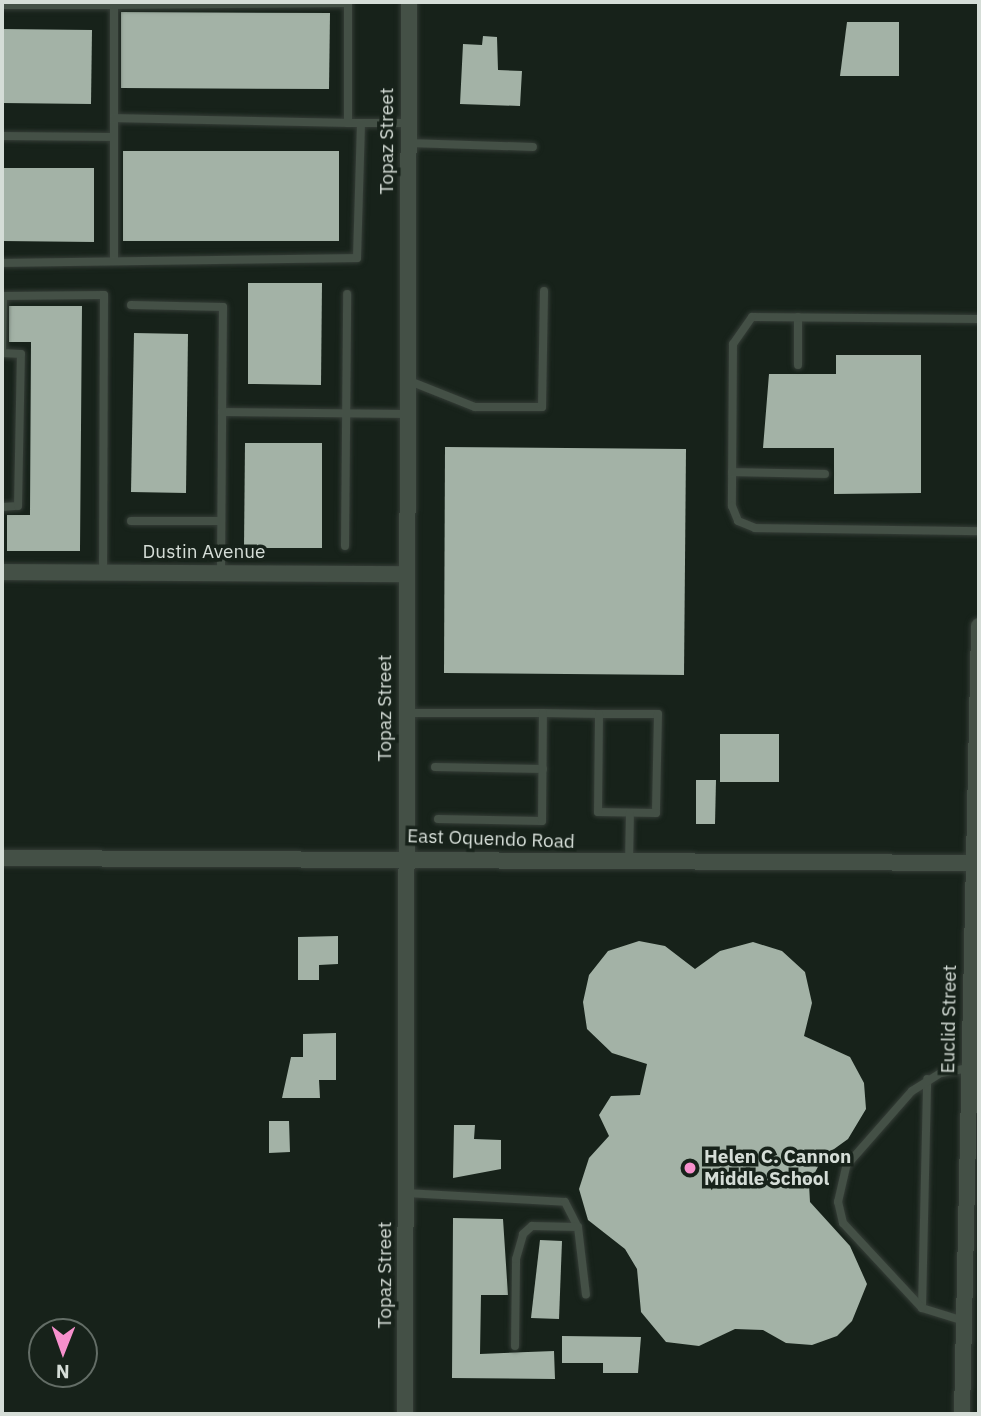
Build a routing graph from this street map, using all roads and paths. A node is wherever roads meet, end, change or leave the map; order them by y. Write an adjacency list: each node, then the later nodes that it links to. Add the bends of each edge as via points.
1 (348, 2): 4 (lane); 6 (lane)
2 (409, 2): 8 (street, Topaz Street)
3 (2, 5): 4 (lane)
4 (114, 5): 5 (lane)
5 (114, 118): 6 (lane); 10 (lane)
6 (348, 122): 7 (lane)
7 (361, 123): 8 (lane); 13 (lane, via 357,258)
8 (408, 123): 11 (street, Topaz Street)
9 (2, 136): 10 (lane)
10 (114, 137): 13 (lane)
11 (408, 143): 12 (lane); 23 (street, Topaz Street)
12 (533, 147)
13 (114, 261): 14 (lane)
14 (2, 262)
15 (544, 291): 23 (lane, via 541,407 475,407)
16 (347, 294): 25 (lane)
17 (2, 296): 21 (lane); 36 (lane, via 104,295)
18 (131, 305): 24 (lane, via 223,307)
19 (798, 317): 20 (lane); 22 (lane); 27 (lane, via 752,317 733,344)
20 (979, 319)
21 (2, 353): 29 (lane, via 21,354 18,506)
22 (798, 365)
23 (407, 380): 26 (street, Topaz Street)
24 (222, 412): 25 (lane); 31 (lane)
25 (346, 414): 26 (lane); 33 (lane)
26 (407, 414): 37 (street, Topaz Street)
27 (732, 472): 28 (lane); 32 (lane, via 732,506 738,521 755,528)
28 (825, 474)
29 (2, 507)
30 (131, 521): 31 (lane)
31 (221, 521): 35 (lane)
32 (979, 531)
33 (345, 546)
34 (2, 572): 36 (street, Dustin Avenue)
35 (221, 572): 36 (street, Dustin Avenue); 37 (street, Dustin Avenue)
36 (103, 573)
37 (406, 574): 39 (street, Topaz Street)
38 (979, 626): 49 (street, Euclid Street)
39 (406, 713): 40 (lane); 46 (street, Topaz Street)
40 (543, 713): 41 (lane); 43 (lane)
41 (599, 713): 44 (lane, via 598,812); 44 (lane, via 658,714 656,813)
42 (435, 767): 43 (lane)
43 (543, 769): 45 (lane, via 542,821)
44 (630, 813): 48 (lane)
45 (439, 819)
46 (405, 857): 47 (street, East Oquendo Road); 48 (street, East Oquendo Road); 52 (street, Topaz Street)
47 (2, 858)
48 (629, 863): 49 (street, East Oquendo Road)
49 (976, 863): 50 (street, Euclid Street)
50 (968, 1068): 51 (lane); 56 (street, Euclid Street)
51 (927, 1079): 55 (lane); 55 (lane, via 846,1166 838,1202 843,1223)
52 (406, 1193): 53 (lane, via 552,1197 565,1202); 58 (street, Topaz Street)
53 (578, 1227): 54 (lane); 57 (lane, via 532,1226 523,1234 516,1259)
54 (586, 1294)
55 (922, 1308): 56 (lane)
56 (964, 1321): 59 (street, Euclid Street)
57 (515, 1346)
58 (405, 1414)
59 (962, 1414)

